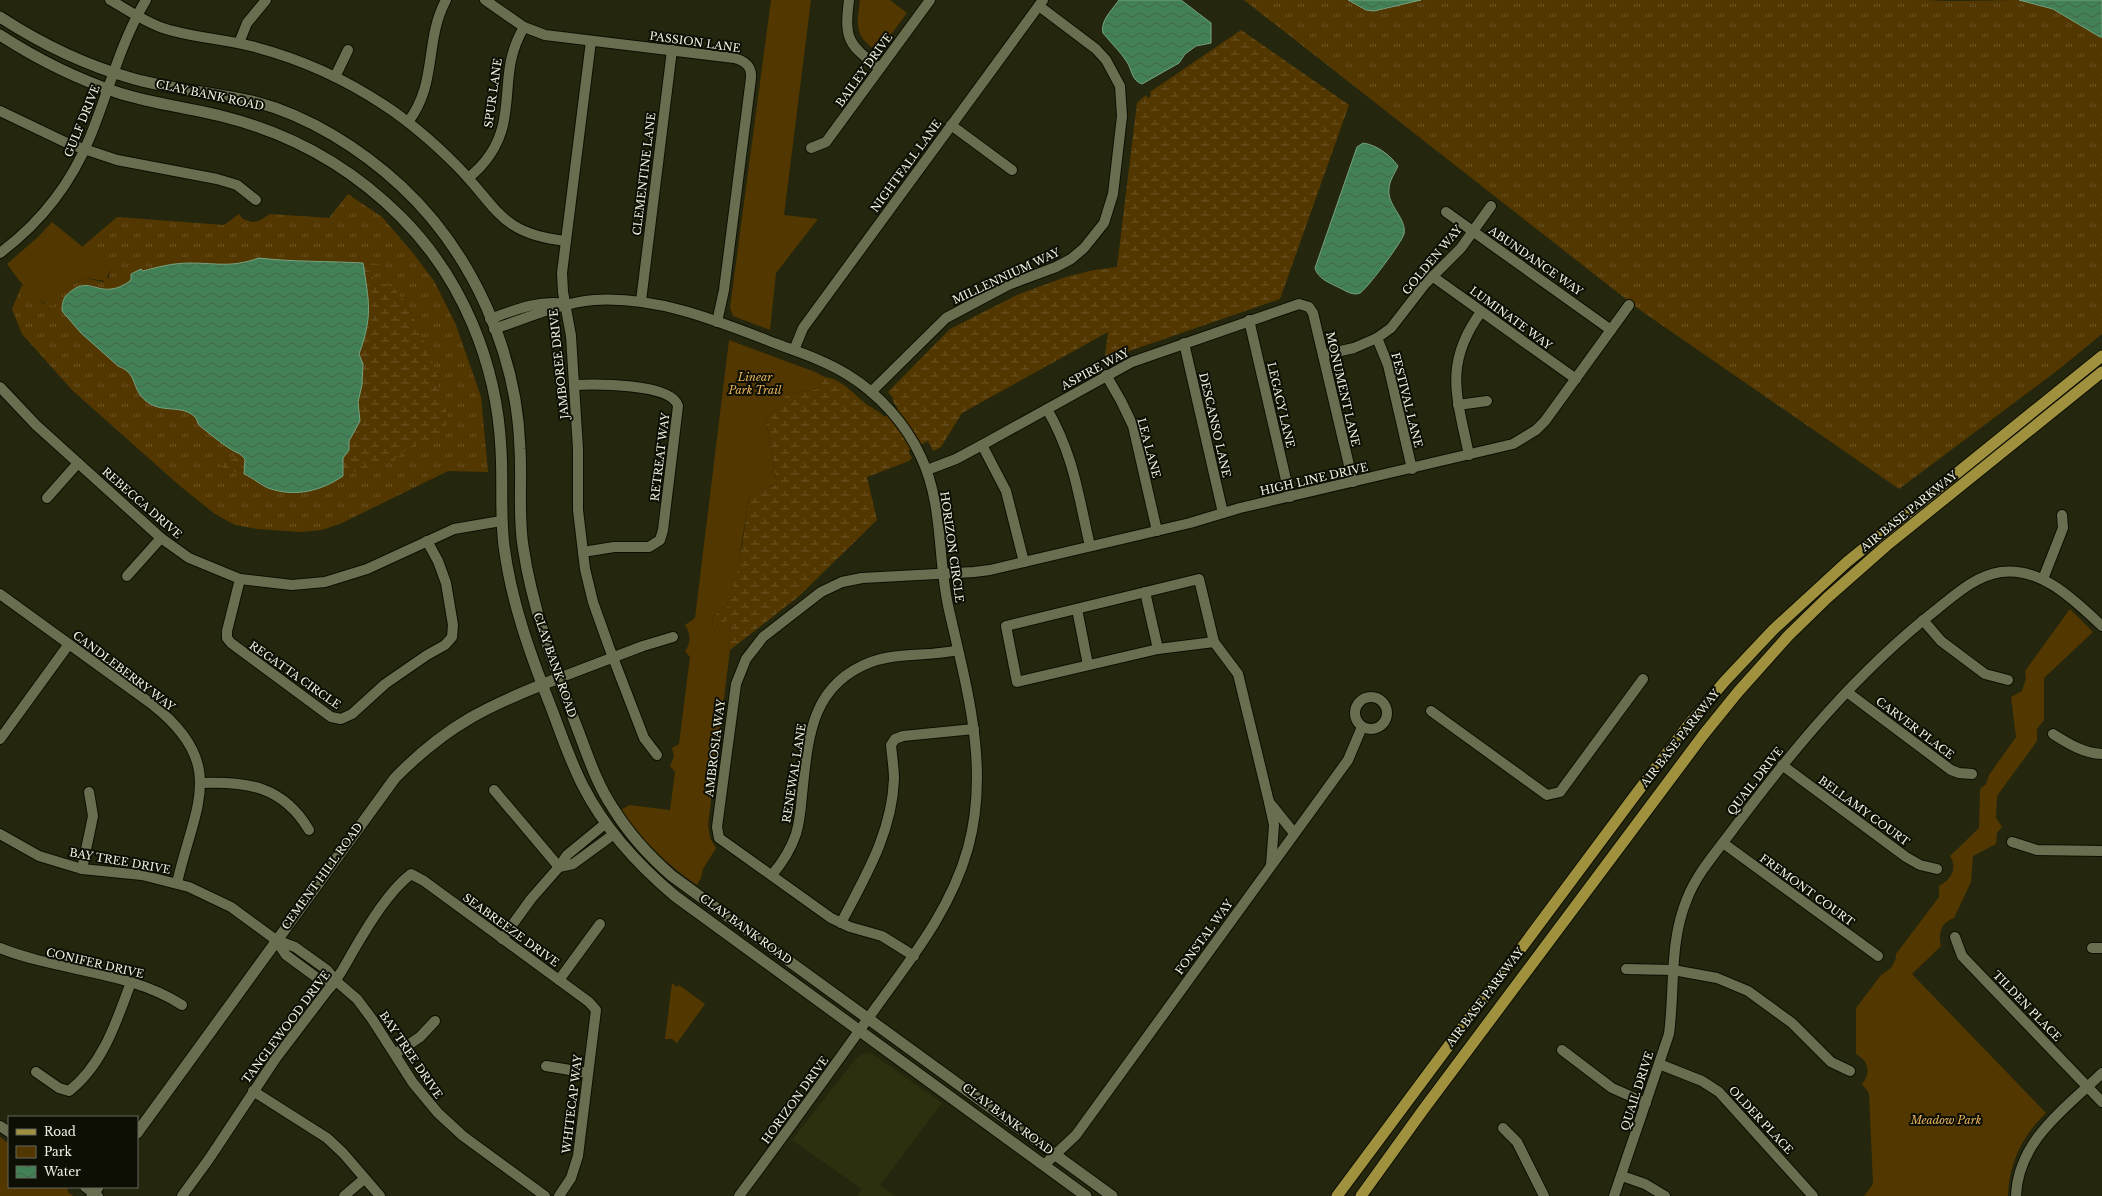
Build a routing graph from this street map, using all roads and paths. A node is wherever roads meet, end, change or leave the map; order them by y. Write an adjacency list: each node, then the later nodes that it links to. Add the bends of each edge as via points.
1 (110, 0): 9 (street)
2 (146, 0): 9 (street, GULF DRIVE)
3 (266, 0): 14 (street, via 247,23)
4 (446, 0): 22 (street, via 437,22 426,89)
5 (485, 0): 11 (street, PASSION LANE)
6 (849, 0): 17 (street, via 846,28 850,40 860,54)
7 (930, 0): 17 (street, BAILEY DRIVE)
8 (1041, 3): 23 (street, NIGHTFALL LANE); 54 (street, MILLENNIUM WAY, via 1096,49 1106,60 1120,86 1121,124 1113,194 1104,223 1088,244 1071,259 1008,285 946,318)
9 (138, 15): 14 (street, via 167,29); 18 (street, GULF DRIVE)
10 (0, 17): 18 (street, CLAY BANK ROAD, via 50,46)
11 (524, 27): 13 (street, PASSION LANE, via 545,35); 27 (street, SPUR LANE, via 514,44 509,64 503,125 490,155)
12 (0, 35): 20 (street, CLAY BANK ROAD, via 42,60)
13 (591, 41): 16 (street, PASSION LANE); 32 (street, JAMBOREE DRIVE)
14 (239, 43): 19 (street, via 288,58)
15 (348, 50): 19 (street)
16 (672, 50): 35 (street, CLEMENTINE LANE); 41 (street, PASSION LANE, via 738,59 747,63 751,71 724,290)
17 (880, 68): 24 (street, BAILEY DRIVE, via 826,142)
18 (113, 72): 20 (street, GULF DRIVE); 42 (street, CLAY BANK ROAD, via 179,90 257,103 308,123 355,150 399,185 433,219 465,266)
19 (335, 77): 22 (street)
20 (108, 89): 25 (street, GULF DRIVE); 68 (street, CLAY BANK ROAD, via 144,100 250,124 299,143 364,184 412,229 448,276 466,309 481,345 494,390 498,419 501,449)
21 (0, 111): 25 (street, via 52,137)
22 (408, 122): 27 (street)
23 (951, 125): 26 (street); 46 (street, NIGHTFALL LANE, via 803,328)
24 (811, 148)
25 (85, 149): 28 (street, via 139,166 210,177 237,185); 33 (street, GULF DRIVE, via 73,172 46,210 27,231)
26 (1012, 170)
27 (468, 178): 32 (street, via 495,211 516,227 539,236)
28 (256, 200)
29 (1491, 206): 31 (street, GOLDEN WAY)
30 (1446, 212): 31 (street, ABUNDANCE WAY)
31 (1473, 231): 34 (street, GOLDEN WAY, via 1455,255); 43 (street, ABUNDANCE WAY)
32 (566, 241): 36 (street, JAMBOREE DRIVE, via 562,283)
33 (0, 253)
34 (1432, 276): 39 (street, LUMINATE WAY); 44 (street, GOLDEN WAY, via 1399,319)
35 (641, 301): 36 (street, HORIZON CIRCLE, via 595,300); 41 (street, HORIZON CIRCLE, via 674,308)
36 (565, 304): 42 (street, HORIZON CIRCLE); 52 (street, JAMBOREE DRIVE)
37 (1306, 305): 40 (street, ASPIRE WAY, via 1296,304); 47 (street, MONUMENT LANE, via 1313,313)
38 (1629, 305): 43 (street, HIGH LINE DRIVE)
39 (1481, 312): 51 (street, LUMINATE WAY); 56 (street, via 1470,327 1458,353 1455,383)
40 (1249, 320): 45 (street, ASPIRE WAY); 64 (street, LEGACY LANE)
41 (717, 322): 46 (street, HORIZON CIRCLE)
42 (492, 324): 91 (street, CLAY BANK ROAD, via 506,363 517,417 520,448 520,520 528,578 545,642)
43 (1611, 330): 51 (street, HIGH LINE DRIVE)
44 (1377, 338): 47 (street, GOLDEN WAY, via 1354,348); 61 (street, FESTIVAL LANE, via 1388,365)
45 (1184, 343): 50 (street, ASPIRE WAY, via 1132,362); 66 (street, DESCANSO LANE)
46 (794, 350): 54 (street, HORIZON CIRCLE, via 836,368)
47 (1323, 355): 63 (street, MONUMENT LANE)
48 (2102, 356): 168 (main road, AIR BASE PARKWAY, via 1847,562 1773,630 1724,682 1689,724)
49 (2102, 372): 169 (main road, AIR BASE PARKWAY, via 1856,572 1788,636 1694,746)
50 (1106, 375): 57 (street, ASPIRE WAY); 69 (street, LEA LANE, via 1133,426)
51 (1576, 379): 59 (street, HIGH LINE DRIVE, via 1536,430 1513,444)
52 (574, 384): 73 (street, JAMBOREE DRIVE); 73 (street, RETREAT WAY, via 614,384 664,394 673,397 678,406 660,540 649,547 614,547)
53 (1, 389): 60 (street, REBECCA DRIVE)
54 (871, 392): 62 (street, HORIZON CIRCLE, via 892,413 915,446)
55 (1487, 401): 56 (street)
56 (1458, 405): 59 (street)
57 (1047, 409): 58 (street, ASPIRE WAY); 72 (street, via 1062,436 1072,464)
58 (982, 445): 62 (street, ASPIRE WAY); 74 (street, via 1008,496)
59 (1469, 455): 61 (street, HIGH LINE DRIVE)
60 (78, 463): 65 (street); 70 (street, REBECCA DRIVE)
61 (1412, 468): 63 (street, HIGH LINE DRIVE)
62 (927, 470): 75 (street, HORIZON CIRCLE, via 938,512)
63 (1353, 482): 64 (street, HIGH LINE DRIVE)
64 (1290, 497): 66 (street, HIGH LINE DRIVE)
65 (47, 498)
66 (1223, 513): 69 (street, HIGH LINE DRIVE)
67 (2062, 515): 78 (street, via 2063,528)
68 (501, 521): 71 (street, REBECCA DRIVE, via 454,529); 94 (street, CLAY BANK ROAD, via 509,582)
69 (1157, 531): 72 (street, HIGH LINE DRIVE)
70 (161, 538): 76 (street); 77 (street, REBECCA DRIVE, via 189,558)
71 (427, 541): 77 (street, REBECCA DRIVE, via 367,569 325,582 292,585); 77 (street, REGATTA CIRCLE, via 446,583 453,625 452,637 445,645 385,684 352,714 341,719 331,717 231,643 227,630)
72 (1090, 546): 74 (street, HIGH LINE DRIVE)
73 (582, 552): 89 (street, JAMBOREE DRIVE, via 593,602)
74 (1024, 562): 75 (street, HIGH LINE DRIVE, via 982,571)
75 (942, 574): 88 (street, HORIZON CIRCLE); 122 (street, AMBROSIA WAY, via 862,578 835,585 821,592 769,632 746,659 736,684 717,832 721,841)
76 (127, 576)
77 (240, 579)
78 (2043, 579): 82 (street, QUAIL DRIVE, via 2018,572 2001,572 1985,576 1966,586); 83 (street, QUAIL DRIVE)
79 (1145, 592): 81 (street); 85 (street, via 1199,579); 87 (street)
80 (0, 594): 86 (street, CANDLEBERRY WAY)
81 (1077, 609): 90 (street); 90 (street, via 1006,626 1017,682)
82 (1923, 620): 93 (street, via 1941,641 1985,674); 95 (street, QUAIL DRIVE)
83 (2102, 626)
84 (673, 637): 89 (street)
85 (1214, 642): 87 (street); 108 (street, via 1238,674)
86 (69, 644): 100 (street); 105 (street, CANDLEBERRY WAY, via 170,719 183,734 193,753)
87 (1158, 649): 90 (street)
88 (958, 650): 98 (street, HORIZON CIRCLE); 122 (street, RENEWAL LANE, via 881,658 855,669 830,690 819,707 810,730 796,833 789,850)
89 (613, 658): 91 (street); 102 (street, JAMBOREE DRIVE, via 644,738)
90 (1088, 665)
91 (558, 678): 94 (street, CEMENT HILL ROAD); 139 (street, CLAY BANK ROAD, via 605,795 642,846 672,876)
92 (1643, 679): 96 (street, via 1560,792 1547,795)
93 (2008, 680)
94 (542, 684): 109 (street, CLAY BANK ROAD, via 578,775); 128 (street, CEMENT HILL ROAD, via 470,717 440,736 409,763 376,801)
95 (1847, 692): 103 (street, QUAIL DRIVE); 104 (street, CARVER PLACE, via 1951,770)
96 (1431, 711)
97 (1362, 727): 111 (street, FONSTAL WAY, via 1348,760)
98 (974, 729): 124 (street, via 903,736 893,741 891,751 894,779 887,823 877,852); 130 (street, HORIZON CIRCLE, via 976,800 967,850 947,902)
99 (2053, 734): 101 (street, via 2077,749)
100 (0, 739)
101 (2102, 754)
102 (657, 755)
103 (1782, 765): 115 (street, QUAIL DRIVE); 120 (street, BELLAMY COURT, via 1906,857 1920,865)
104 (1972, 774)
105 (200, 784): 110 (street, via 233,782 265,790 299,814); 123 (street, CANDLEBERRY WAY, via 197,814)
106 (494, 790): 118 (street)
107 (89, 792): 119 (street, via 93,816)
108 (1269, 802): 111 (street); 117 (street, via 1274,825)
109 (606, 823): 113 (street, CLAY BANK ROAD); 118 (street, via 567,856)
110 (309, 830)
111 (1294, 833): 117 (street, FONSTAL WAY)
112 (0, 834): 119 (street, BAY TREE DRIVE, via 39,856)
113 (614, 834): 118 (street, via 573,864); 141 (street, CLAY BANK ROAD, via 647,872 675,896)
114 (2012, 842): 116 (street, via 2037,850)
115 (1723, 843): 131 (street, FREMONT COURT); 133 (street, QUAIL DRIVE, via 1687,898 1676,940)
116 (2102, 851)
117 (1271, 866): 156 (street, FONSTAL WAY, via 1076,1135)
118 (559, 867): 127 (street, via 531,898)
119 (82, 869): 123 (street, BAY TREE DRIVE, via 142,875)
120 (1937, 869)
121 (410, 874): 127 (street, SEABREEZE DRIVE, via 424,881); 135 (street, TANGLEWOOD DRIVE, via 400,882 362,935)
122 (772, 875): 124 (street, AMBROSIA WAY, via 820,911)
123 (177, 883): 128 (street, BAY TREE DRIVE, via 231,907)
124 (841, 922): 130 (street, AMBROSIA WAY, via 882,936)
125 (600, 924): 134 (street)
126 (1955, 937): 150 (street, TILDEN PLACE, via 1962,956)
127 (502, 939): 134 (street, SEABREEZE DRIVE)
128 (276, 940): 135 (street, BAY TREE DRIVE, via 295,947 327,970); 155 (street, CEMENT HILL ROAD)
129 (0, 948): 136 (street, CONIFER DRIVE, via 44,963)
130 (914, 956): 139 (street, HORIZON CIRCLE)
131 (1878, 956)
132 (1626, 969): 133 (street)
133 (1673, 970): 144 (street, QUAIL DRIVE, via 1669,1034); 146 (street, via 1717,978 1748,991 1792,1023 1831,1062)
134 (559, 980): 138 (street, SEABREEZE DRIVE)
135 (336, 981): 143 (street, BAY TREE DRIVE, via 365,1008); 151 (street, TANGLEWOOD DRIVE)
136 (131, 982): 137 (street, CONIFER DRIVE, via 163,993); 147 (street, via 111,1035 78,1084 69,1091 59,1088)
137 (182, 1005)
138 (596, 1010): 149 (street, WHITECAP WAY)
139 (869, 1018): 141 (street, HORIZON DRIVE); 156 (street, CLAY BANK ROAD)
140 (435, 1021): 143 (street, via 420,1037)
141 (860, 1031): 157 (street, CLAY BANK ROAD); 165 (street, HORIZON DRIVE)
142 (1562, 1050): 153 (street, via 1612,1088)
143 (395, 1054): 163 (street, BAY TREE DRIVE, via 428,1102 450,1125)
144 (1659, 1064): 153 (street, QUAIL DRIVE); 173 (street, OLDER PLACE, via 1702,1081 1719,1092)
145 (546, 1066): 149 (street)
146 (1850, 1071)
147 (36, 1072)
148 (2102, 1072): 150 (street)
149 (588, 1073): 164 (street, WHITECAP WAY, via 578,1156 571,1178)
150 (2088, 1087): 152 (street, TILDEN PLACE); 174 (street, via 2062,1110 2033,1142 2019,1173)
151 (253, 1091): 159 (street, via 327,1138); 160 (street, TANGLEWOOD DRIVE, via 210,1159)
152 (2102, 1102)
153 (1646, 1103): 158 (street, QUAIL DRIVE)
154 (1503, 1128): 170 (street, via 1517,1142)
155 (138, 1132)
156 (1056, 1155): 157 (street, FONSTAL WAY); 167 (street, CLAY BANK ROAD)
157 (1044, 1166): 166 (street, CLAY BANK ROAD)
158 (1622, 1176): 171 (street, QUAIL DRIVE); 172 (street, via 1645,1184)
159 (364, 1179): 161 (street); 162 (street)
160 (182, 1196)
161 (344, 1196)
162 (380, 1196)
163 (545, 1196)
164 (559, 1196)
165 (739, 1196)
166 (1086, 1196)
167 (1112, 1196)
168 (1337, 1196)
169 (1361, 1196)
170 (1544, 1196)
171 (1614, 1196)
172 (1665, 1196)
173 (1813, 1196)
174 (2016, 1196)

